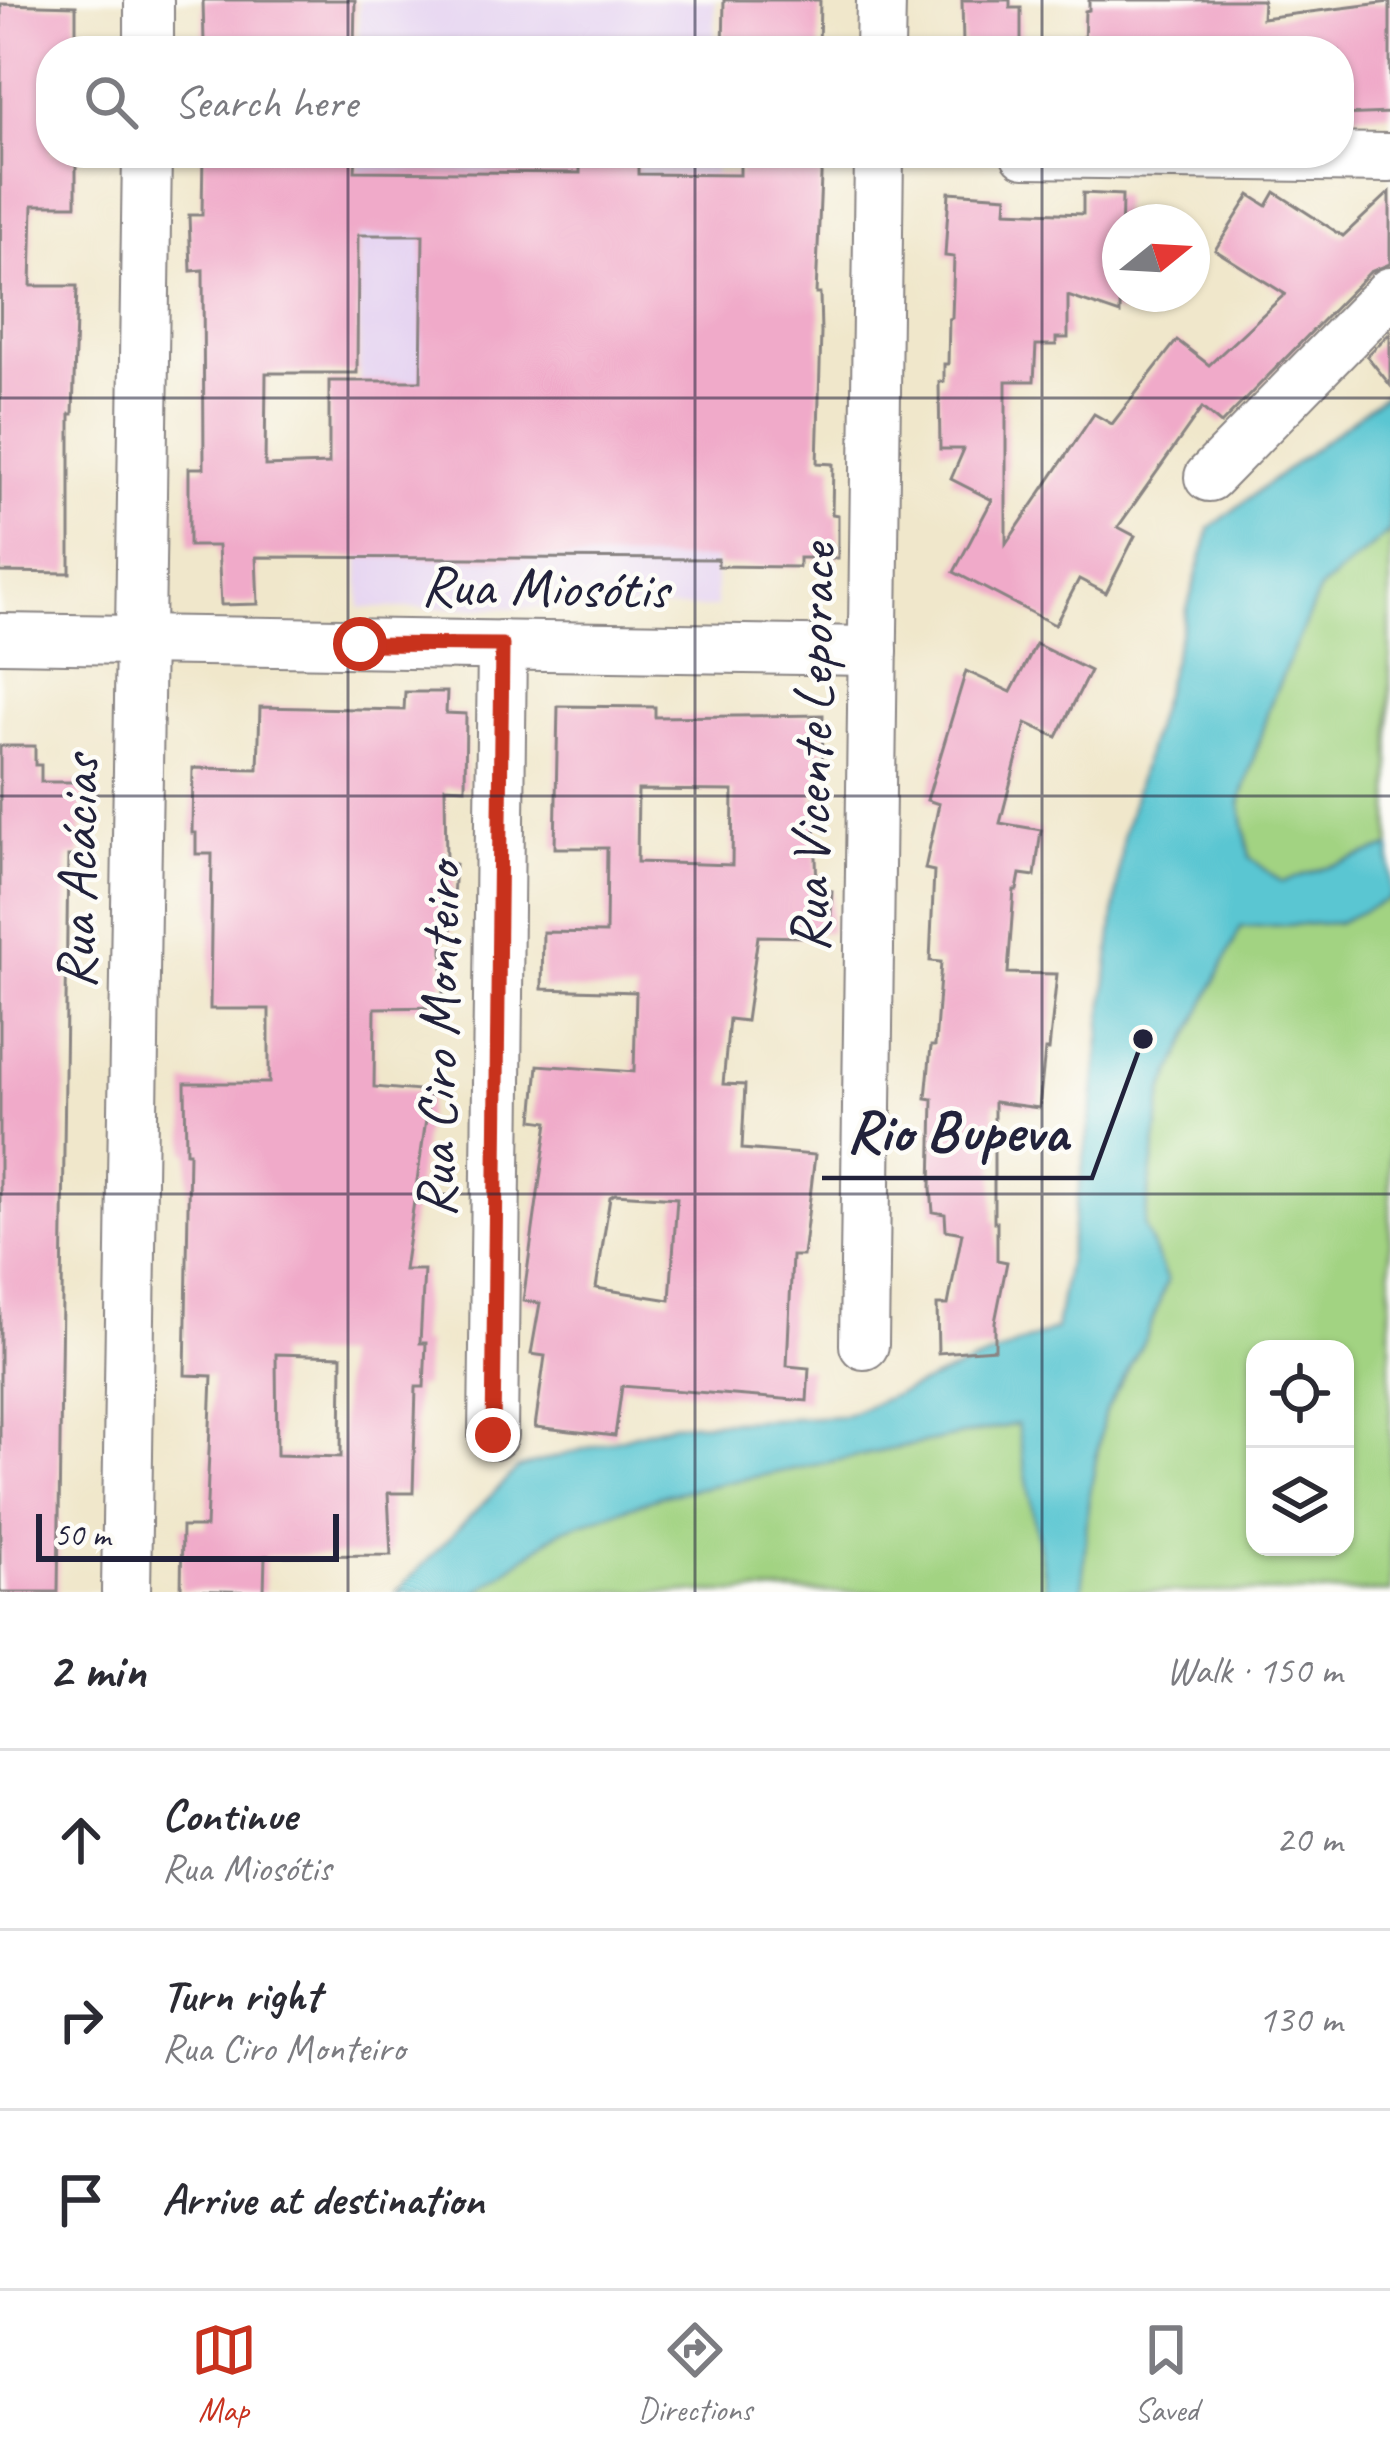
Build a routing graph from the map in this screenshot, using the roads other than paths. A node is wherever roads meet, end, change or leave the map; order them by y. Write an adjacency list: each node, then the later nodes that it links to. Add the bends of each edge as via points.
1 (149, 0): 3 (street)
2 (881, 0): 4 (street)
3 (148, 36)
4 (880, 36)
5 (1354, 158): 6 (street)
6 (1390, 158)
7 (147, 168): 12 (street, Rua Acácias)
8 (879, 168): 14 (street, Rua Vicente Leporace)
9 (1390, 292): 10 (street)
10 (1210, 477)
11 (0, 638): 12 (street, Rua Miosótis)
12 (140, 640): 13 (street, Rua Miosótis); 17 (street, Rua Acácias)
13 (502, 645): 14 (street, Rua Miosótis); 16 (street, Rua Ciro Monteiro)
14 (873, 651): 15 (street, Rua Vicente Leporace)
15 (863, 1345)
16 (493, 1435)
17 (126, 1592)

